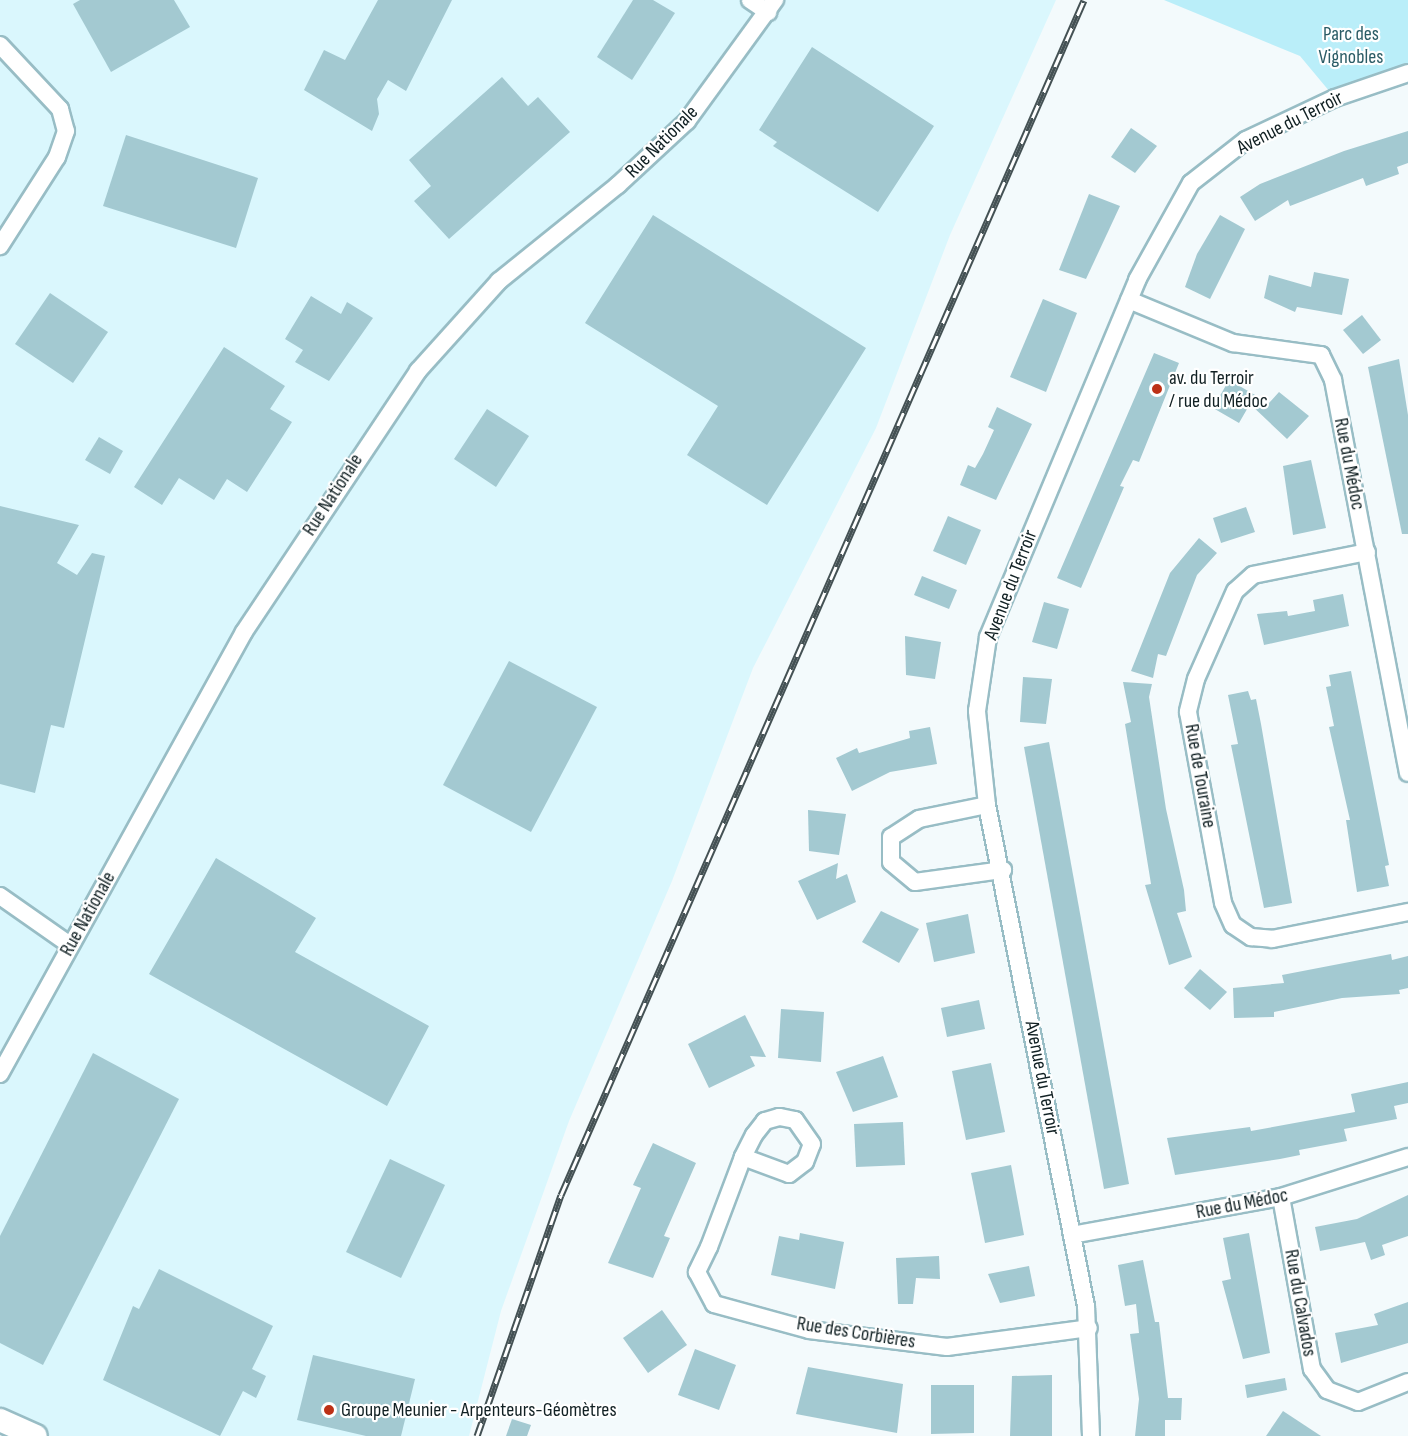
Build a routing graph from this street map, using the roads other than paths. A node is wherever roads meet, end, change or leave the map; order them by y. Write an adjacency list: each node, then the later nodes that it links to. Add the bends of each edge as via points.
1 (750, 0): 2 (street)
2 (771, 6): 13 (street, Rue Nationale, via 687,121 618,184 499,281 418,370 244,632)
3 (0, 45): 5 (street, via 60,109 66,130 57,157)
4 (1408, 73): 6 (street, Avenue du Terroir, via 1335,98 1246,140 1191,183 1168,217)
5 (0, 246)
6 (1129, 300): 7 (street, Rue du Médoc, via 1233,343 1321,355 1333,380); 9 (street, Avenue du Terroir, via 988,638 977,711)
7 (1367, 552): 8 (street, Rue du Médoc); 12 (street, Rue de Touraine, via 1253,575 1234,591 1196,679 1188,712 1223,903 1233,925 1251,937 1272,939)
8 (1408, 773)
9 (987, 805): 10 (street, Avenue du Terroir); 10 (street, via 919,819 891,837 891,862 915,882)
10 (1004, 870): 18 (street, Avenue du Terroir)
11 (0, 896): 13 (street)
12 (1408, 912)
13 (70, 945): 14 (street, Rue Nationale)
14 (0, 1074)
15 (743, 1157): 19 (street, Rue des Corbières, via 697,1272 714,1304 809,1330 947,1347)
16 (1408, 1157): 17 (street, Rue du Médoc)
17 (1281, 1197): 18 (street, Rue du Médoc); 20 (street, Rue du Calvados, via 1312,1369 1328,1390 1358,1402)
18 (1072, 1235): 19 (street, Avenue du Terroir)
19 (1089, 1328): 23 (street, Avenue du Terroir)
20 (1408, 1382)
21 (0, 1420): 22 (street)
22 (36, 1436)
23 (1091, 1436)

